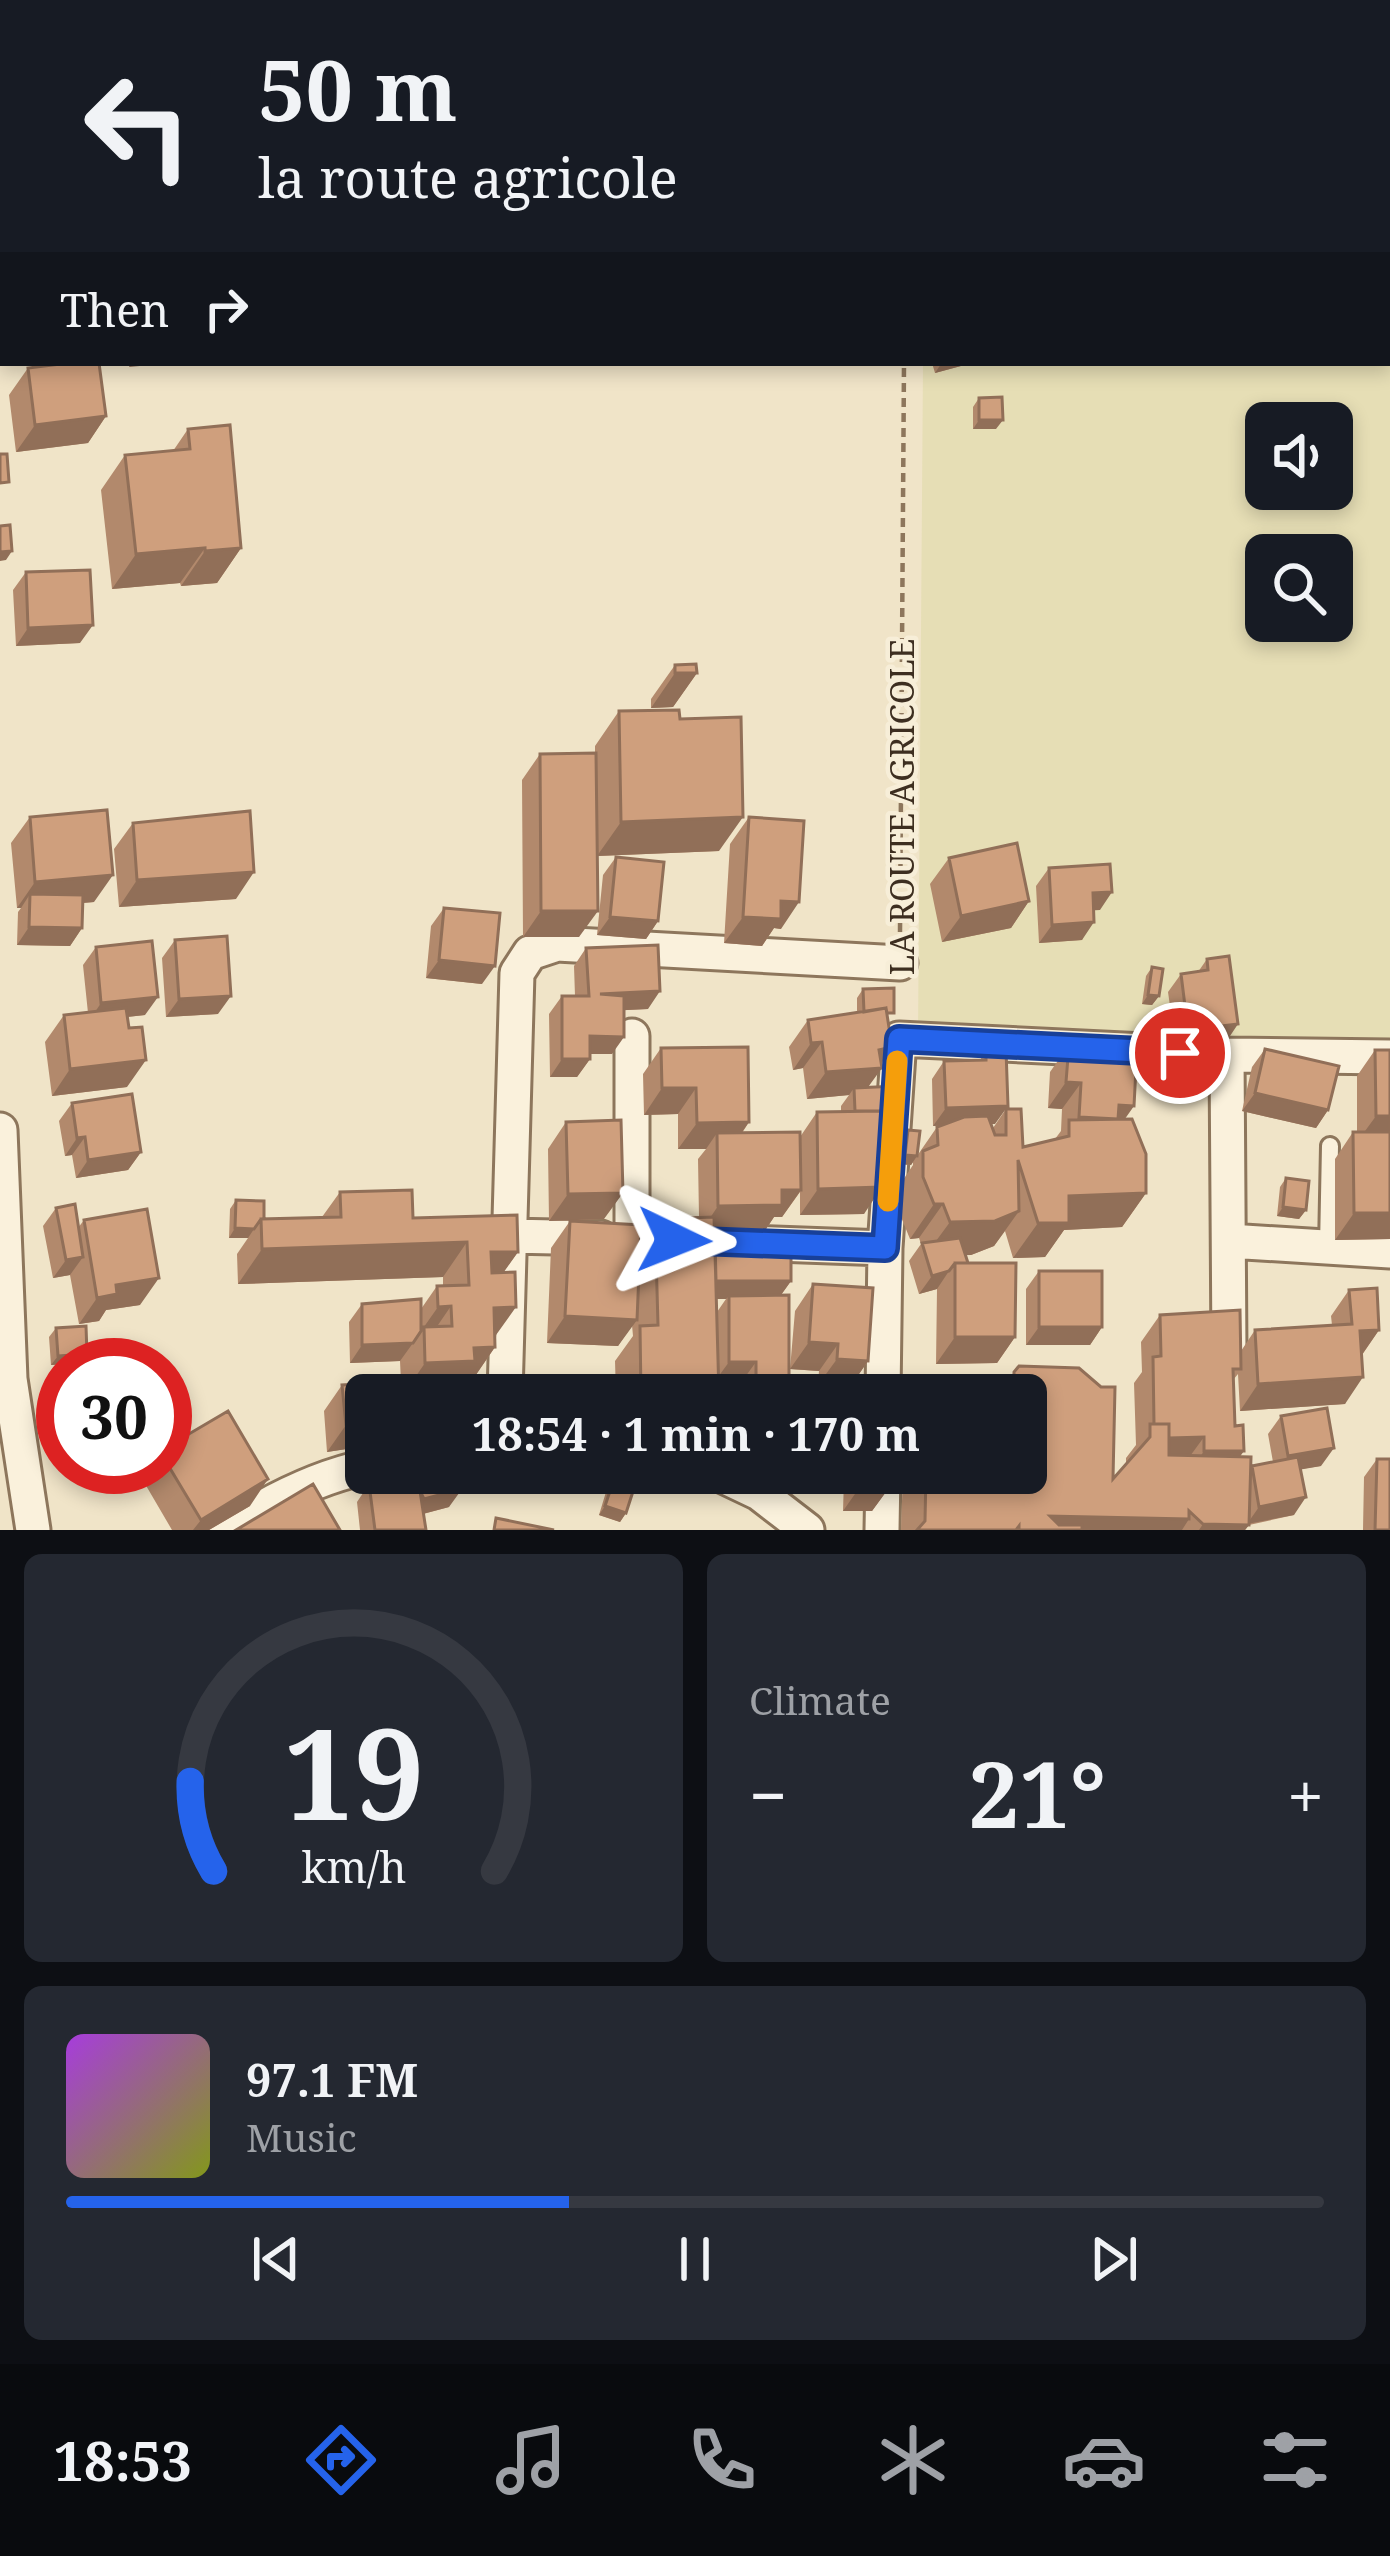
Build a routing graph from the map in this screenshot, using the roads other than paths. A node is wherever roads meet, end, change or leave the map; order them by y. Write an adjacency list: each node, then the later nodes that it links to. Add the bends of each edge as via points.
1 (900, 963): 7 (street, via 538,948 517,973)
2 (632, 1036): 7 (street, via 643,1239)
3 (1227, 1055): 4 (street); 8 (street); 10 (street, via 899,1039)
4 (1390, 1058)
5 (0, 1130): 19 (street, via 10,1378)
6 (1330, 1146): 11 (lane)
7 (509, 1236): 13 (street)
8 (1229, 1241): 11 (street); 15 (street)
9 (724, 1242): 10 (street)
10 (885, 1248): 14 (street)
11 (1328, 1248): 12 (street)
12 (1390, 1251)
13 (506, 1374)
14 (884, 1374)
15 (1229, 1374)
16 (345, 1472): 20 (street)
17 (760, 1494): 21 (street)
18 (883, 1494): 22 (street)
19 (33, 1530)
20 (225, 1530)
21 (807, 1530)
22 (882, 1530)

